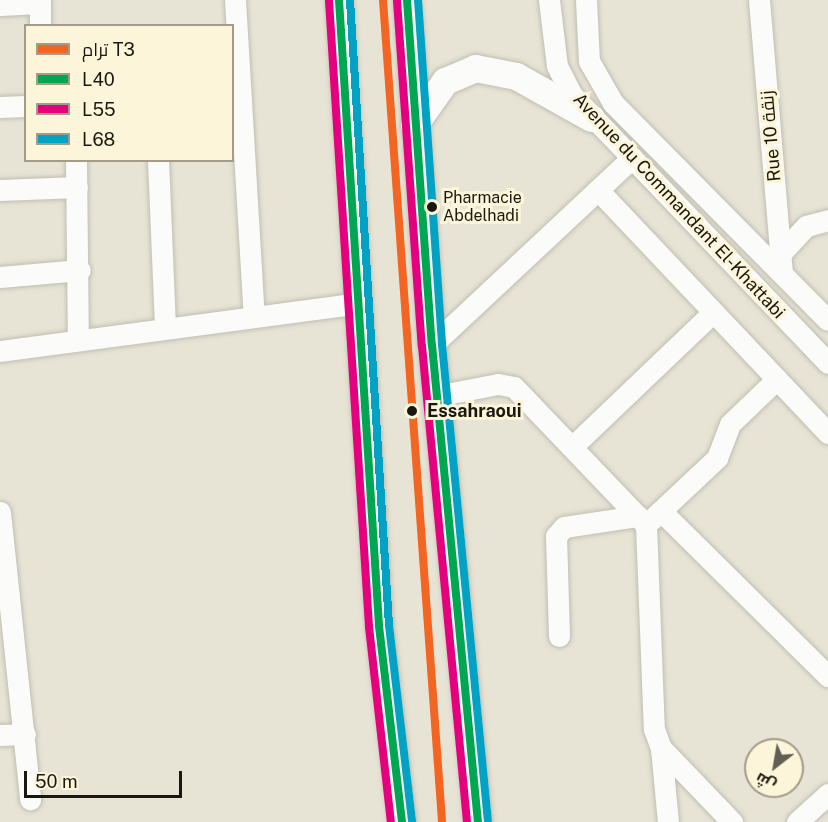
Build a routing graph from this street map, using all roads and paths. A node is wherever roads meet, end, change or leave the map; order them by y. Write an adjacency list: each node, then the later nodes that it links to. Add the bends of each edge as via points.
1 (34, 0): 9 (main road)
2 (40, 0): 10 (street)
3 (235, 0): 11 (street)
4 (339, 0): 26 (main road)
5 (406, 0): 15 (main road)
6 (549, 0): 14 (street, Avenue du Commandant El-Khattabi, via 557,66)
7 (586, 0): 23 (street, Avenue du Commandant El-Khattabi, via 589,61 613,103)
8 (759, 0): 23 (street, Rue 10 زنقة)
9 (0, 2)
10 (40, 24)
11 (235, 101): 28 (street)
12 (24, 106): 13 (street)
13 (0, 107)
14 (591, 118): 15 (main road, via 516,76 475,68 445,81); 16 (street, Avenue du Commandant El-Khattabi)
15 (414, 125): 32 (main road)
16 (632, 158): 21 (street); 34 (street, Avenue du Commandant El-Khattabi)
17 (76, 162): 19 (street)
18 (158, 162): 30 (street)
19 (77, 187): 20 (street); 24 (street)
20 (0, 190)
21 (598, 190): 27 (street); 32 (street)
22 (828, 220): 23 (street, via 806,226)
23 (781, 262): 29 (street, Avenue du Commandant El-Khattabi)
24 (80, 270): 25 (street); 31 (street)
25 (0, 277)
26 (360, 303): 28 (street); 49 (main road, via 379,626)
27 (713, 312): 35 (street); 38 (street)
28 (254, 316): 30 (street)
29 (828, 320)
30 (165, 327): 31 (street)
31 (78, 337): 33 (street)
32 (432, 345): 36 (main road)
33 (0, 351)
34 (828, 363)
35 (777, 380): 37 (street); 40 (street, via 730,424 717,458)
36 (436, 396): 38 (street, via 498,384 514,387); 50 (main road)
37 (828, 434)
38 (573, 446): 40 (street)
39 (0, 512): 41 (street)
40 (649, 518): 42 (street, via 564,526 556,536); 43 (street); 46 (street, via 654,729)
41 (2, 586): 44 (street)
42 (559, 636)
43 (828, 676)
44 (25, 734): 45 (street); 48 (street)
45 (0, 735)
46 (661, 748): 51 (street); 52 (street)
47 (828, 794): 53 (street)
48 (30, 799)
49 (402, 822)
50 (478, 822)
51 (668, 822)
52 (732, 822)
53 (797, 822)

